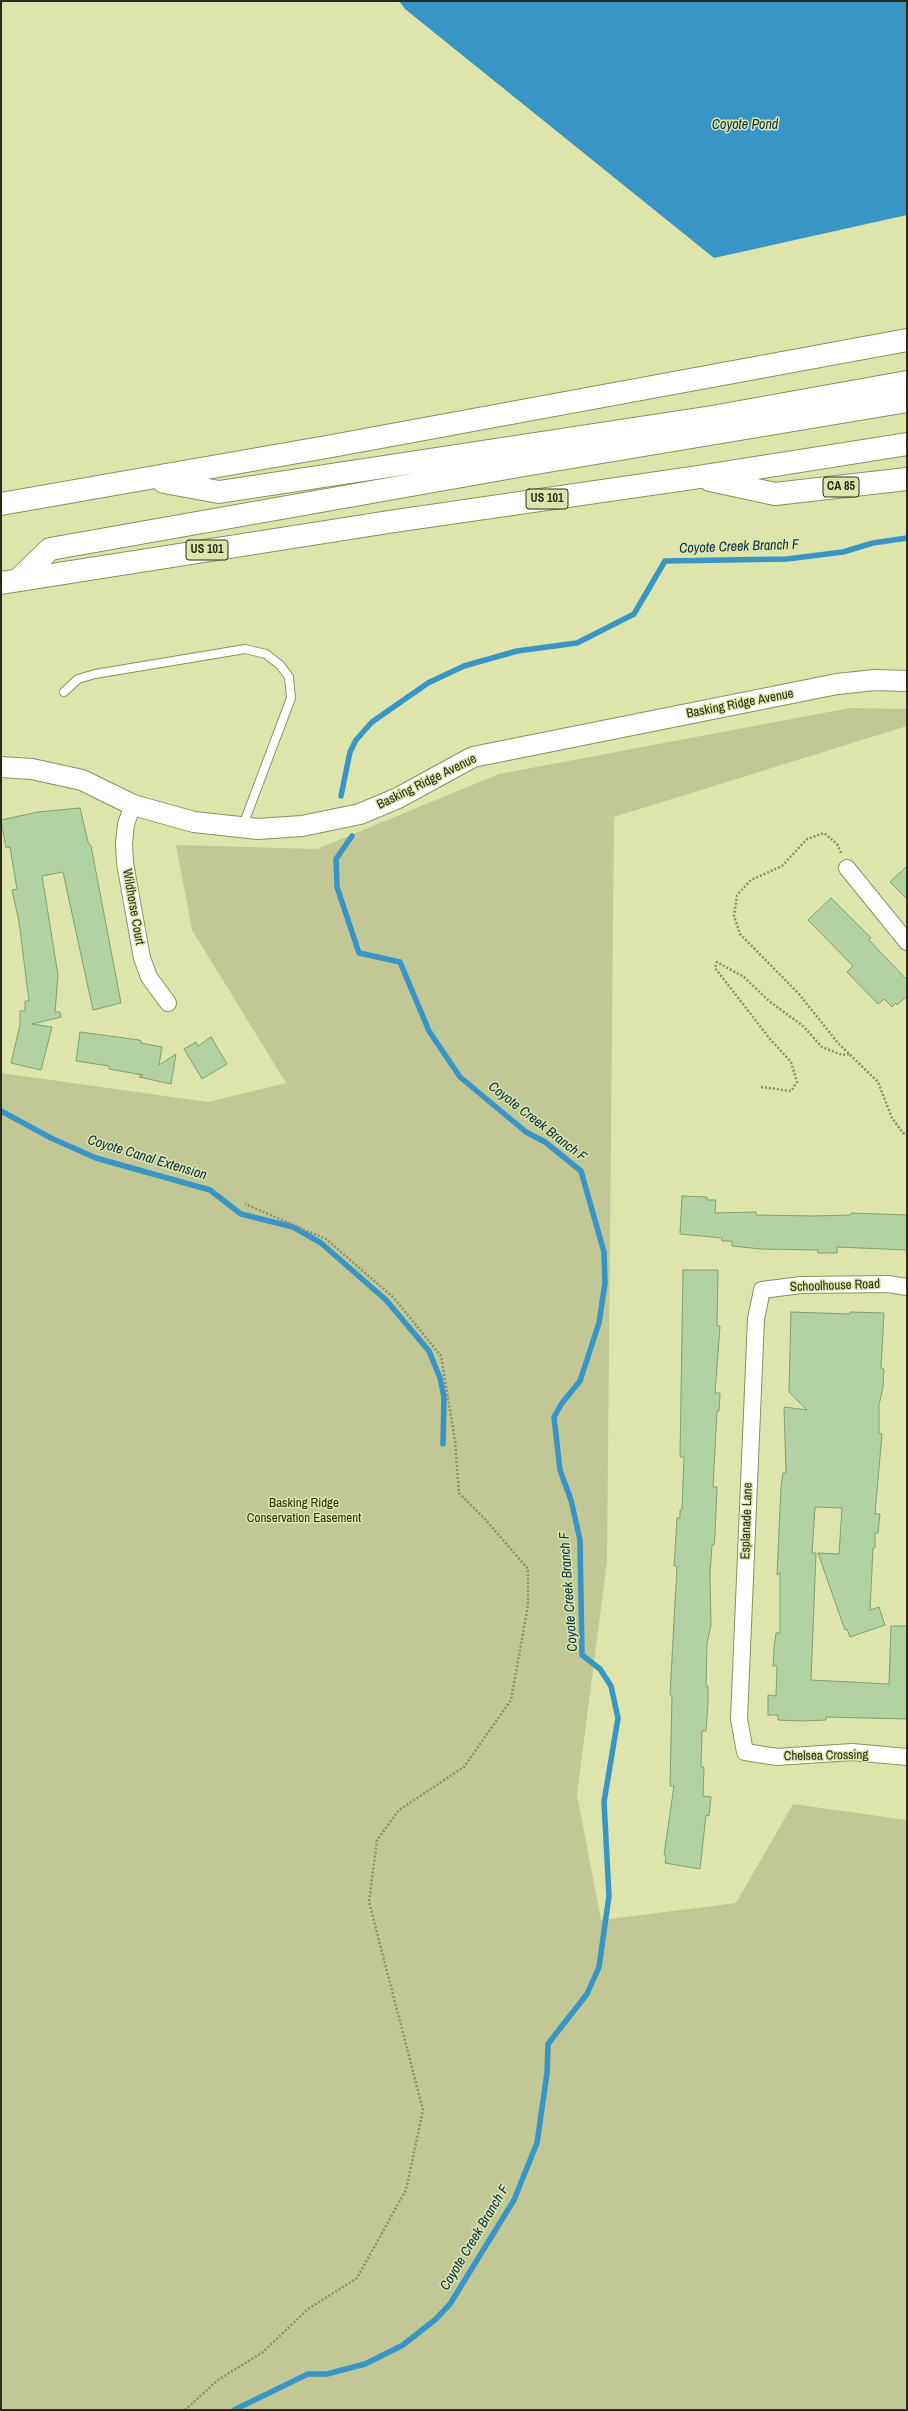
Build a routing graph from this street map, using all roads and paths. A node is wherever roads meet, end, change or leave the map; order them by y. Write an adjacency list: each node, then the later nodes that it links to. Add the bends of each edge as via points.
1 (907, 340): 6 (highway)
2 (907, 382): 6 (highway, via 712,417 219,492)
3 (907, 401): 9 (highway, via 524,465 50,549)
4 (907, 444): 5 (highway, US 101)
5 (699, 477): 7 (highway, CA 85, via 775,494); 9 (highway, US 101, via 395,521)
6 (151, 479): 8 (highway)
7 (907, 479)
8 (1, 504)
9 (10, 582)
10 (907, 681): 14 (street, Basking Ridge Avenue, via 875,680 837,684 473,757 398,798 360,814 302,826)
11 (64, 692): 14 (lane, via 78,679 94,674 246,649 266,654 280,665 289,677 291,698)
12 (1, 767): 13 (street, Basking Ridge Avenue, via 32,768 82,780)
13 (133, 805): 14 (street, Basking Ridge Avenue, via 194,822); 17 (street, Wildhorse Court, via 126,824 124,843 135,921 142,958 150,977)
14 (241, 828)
15 (847, 868): 16 (street); 18 (path, via 837,844 824,833 806,839 782,866 751,880 737,895 734,916 740,934 799,994)
16 (907, 942)
17 (168, 1003)
18 (849, 1054): 19 (path, via 842,1056 822,1047 803,1026 769,1001 744,977 717,962 715,968 791,1062 797,1082 791,1091); 20 (path, via 878,1082 892,1118 903,1132)
19 (761, 1087)
20 (907, 1133)
21 (245, 1204): 26 (path, via 326,1239 394,1298 440,1356 454,1441 459,1493 486,1520 528,1570 528,1605 511,1700 464,1767 399,1810 376,1840 369,1902 423,2110 406,2190 357,2278 308,2309 263,2352 218,2380)
22 (907, 1287): 23 (street, Schoolhouse Road, via 888,1284 801,1285)
23 (762, 1290): 24 (street, Esplanade Lane, via 756,1319 739,1719)
24 (745, 1752): 25 (street, Chelsea Crossing, via 777,1757 852,1752)
25 (907, 1757)
26 (185, 2410)

